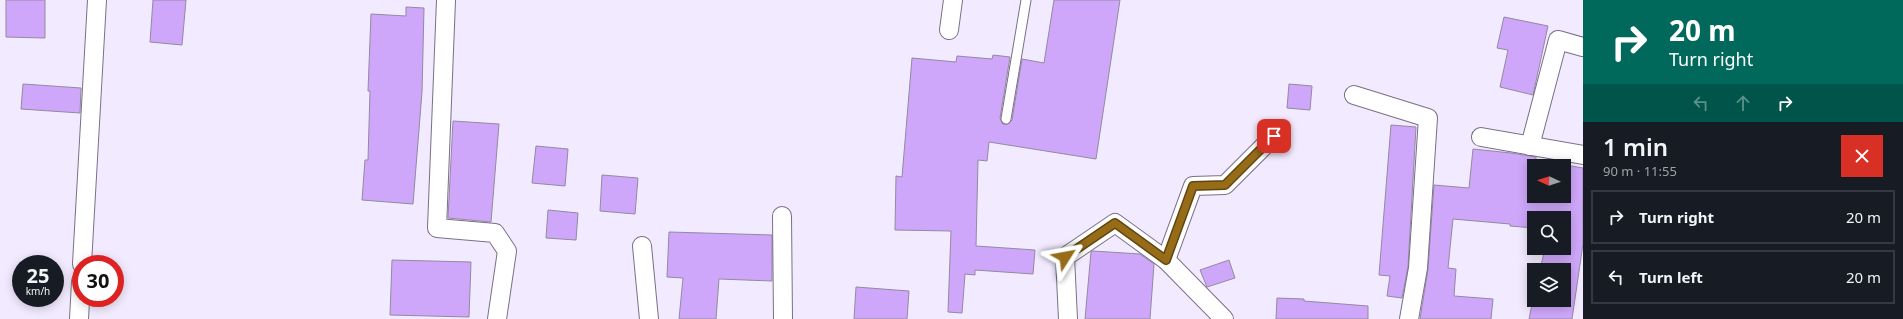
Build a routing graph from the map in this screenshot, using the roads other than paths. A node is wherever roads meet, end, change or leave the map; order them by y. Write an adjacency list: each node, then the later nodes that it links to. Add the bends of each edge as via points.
1 (97, 0): 15 (street)
2 (446, 0): 19 (street, via 437,228 495,233 507,251)
3 (954, 0): 5 (street)
4 (1026, 0): 8 (lane)
5 (949, 30)
6 (1583, 47): 11 (street, via 1558,40)
7 (1354, 95): 24 (street, via 1428,118 1418,268)
8 (1006, 119)
9 (1274, 136): 16 (street, via 1225,185 1193,186)
10 (1481, 137): 11 (street)
11 (1530, 146): 12 (street)
12 (1583, 155)
13 (782, 216): 21 (street)
14 (642, 246): 20 (street)
15 (83, 255)
16 (1166, 260): 22 (street, via 1115,223 1065,257); 23 (street)
17 (80, 307): 18 (street)
18 (79, 319)
19 (497, 319)
20 (649, 319)
21 (783, 319)
22 (1068, 319)
23 (1224, 319)
24 (1409, 319)

